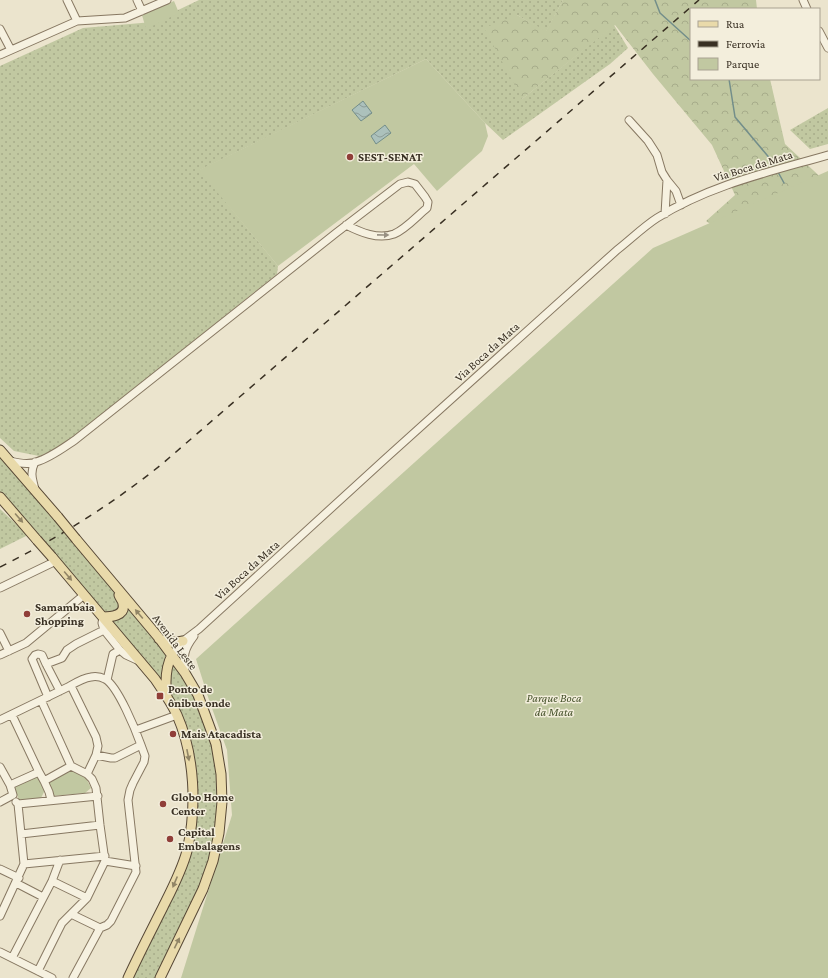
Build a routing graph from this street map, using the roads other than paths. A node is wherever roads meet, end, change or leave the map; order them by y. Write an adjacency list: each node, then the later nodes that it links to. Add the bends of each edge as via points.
1 (67, 0): 5 (street)
2 (137, 0): 4 (street)
3 (167, 0): 4 (street)
4 (142, 12): 5 (street, via 125,18)
5 (77, 21): 9 (street)
6 (0, 29): 9 (street)
7 (820, 33): 8 (street)
8 (828, 48)
9 (11, 50): 10 (street)
10 (0, 55)
11 (629, 120): 13 (street, via 657,155)
12 (828, 155): 14 (street, Via Boca da Mata, via 710,190)
13 (667, 180): 14 (street, via 676,190); 15 (street)
14 (681, 205): 15 (street, Via Boca da Mata)
15 (665, 214): 27 (street, Via Boca da Mata, via 617,250)
16 (346, 225): 16 (street, one-way to 16, via 363,233 389,235 402,229 426,208 428,202 415,184 400,184); 19 (street, via 75,440 61,450)
17 (0, 450): 18 (main road, Avenida Leste)
18 (10, 461): 19 (street); 20 (main road, Avenida Leste)
19 (35, 462): 20 (street, via 31,470)
20 (35, 491): 23 (main road, Avenida Leste, bridge)
21 (0, 497): 22 (main road, one-way to 22, bridge)
22 (54, 559): 24 (street); 25 (main road, one-way to 25)
23 (113, 583): 26 (main road, via 124,605 123,610 112,617); 30 (main road, Avenida Leste, one-way to 23)
24 (0, 588)
25 (84, 595): 26 (main road); 33 (street, via 26,643)
26 (103, 616): 28 (street); 36 (main road)
27 (199, 629): 31 (street, Via Boca da Mata); 38 (street, Via Boca da Mata, via 186,647)
28 (104, 630): 32 (street); 37 (street, via 76,644 67,650 62,658)
29 (0, 633): 33 (street)
30 (159, 638): 31 (main road, via 168,643); 34 (main road, Avenida Leste)
31 (183, 641): 34 (street, Via Boca da Mata)
32 (120, 650): 36 (street); 39 (street, via 113,654)
33 (9, 651): 35 (street)
34 (172, 655): 38 (main road, Avenida Leste); 43 (main road, via 167,664)
35 (0, 656)
36 (142, 662): 43 (main road)
37 (46, 664): 41 (street); 42 (street, via 42,655 38,654 32,659)
38 (185, 673): 82 (main road, Avenida Leste, one-way to 38, via 203,889 213,861 222,802 216,744 198,695)
39 (107, 680): 40 (street, via 96,676 89,677); 48 (street)
40 (71, 686): 41 (street); 50 (street, via 96,737)
41 (60, 691): 42 (street)
42 (48, 697): 44 (street)
43 (167, 697): 46 (main road)
44 (40, 700): 45 (street); 51 (street)
45 (12, 715): 47 (street); 53 (street)
46 (177, 715): 48 (street); 81 (main road, one-way to 81, via 186,743 193,804 187,852)
47 (0, 720)
48 (136, 730): 49 (street)
49 (141, 745): 50 (street, via 115,758); 67 (street, via 145,756 144,762 133,782 128,800)
50 (96, 755): 54 (street)
51 (71, 766): 54 (street); 55 (street)
52 (0, 767): 56 (street)
53 (39, 772): 55 (street); 56 (street)
54 (87, 774): 58 (street, via 95,783)
55 (44, 781): 59 (street)
56 (10, 785): 57 (street)
57 (13, 795): 60 (street); 61 (street)
58 (98, 796): 59 (street); 62 (street)
59 (51, 800): 61 (street)
60 (0, 802)
61 (18, 804): 63 (street)
62 (100, 825): 63 (street); 64 (street)
63 (21, 834): 66 (street)
64 (105, 858): 65 (street); 67 (street); 72 (street)
65 (60, 860): 66 (street); 70 (street)
66 (24, 864): 69 (street)
67 (136, 866): 75 (street, via 136,872 112,921)
68 (0, 869): 69 (street)
69 (18, 880): 71 (street); 74 (street)
70 (52, 881): 71 (street); 72 (street)
71 (43, 897): 77 (street)
72 (87, 898): 73 (street)
73 (71, 914): 75 (street); 78 (street, via 62,923)
74 (0, 916)
75 (100, 928): 80 (street)
76 (1, 955): 77 (street)
77 (12, 958): 78 (street)
78 (38, 971): 79 (street)
79 (52, 978)
80 (73, 978)
81 (128, 978)
82 (160, 978)

